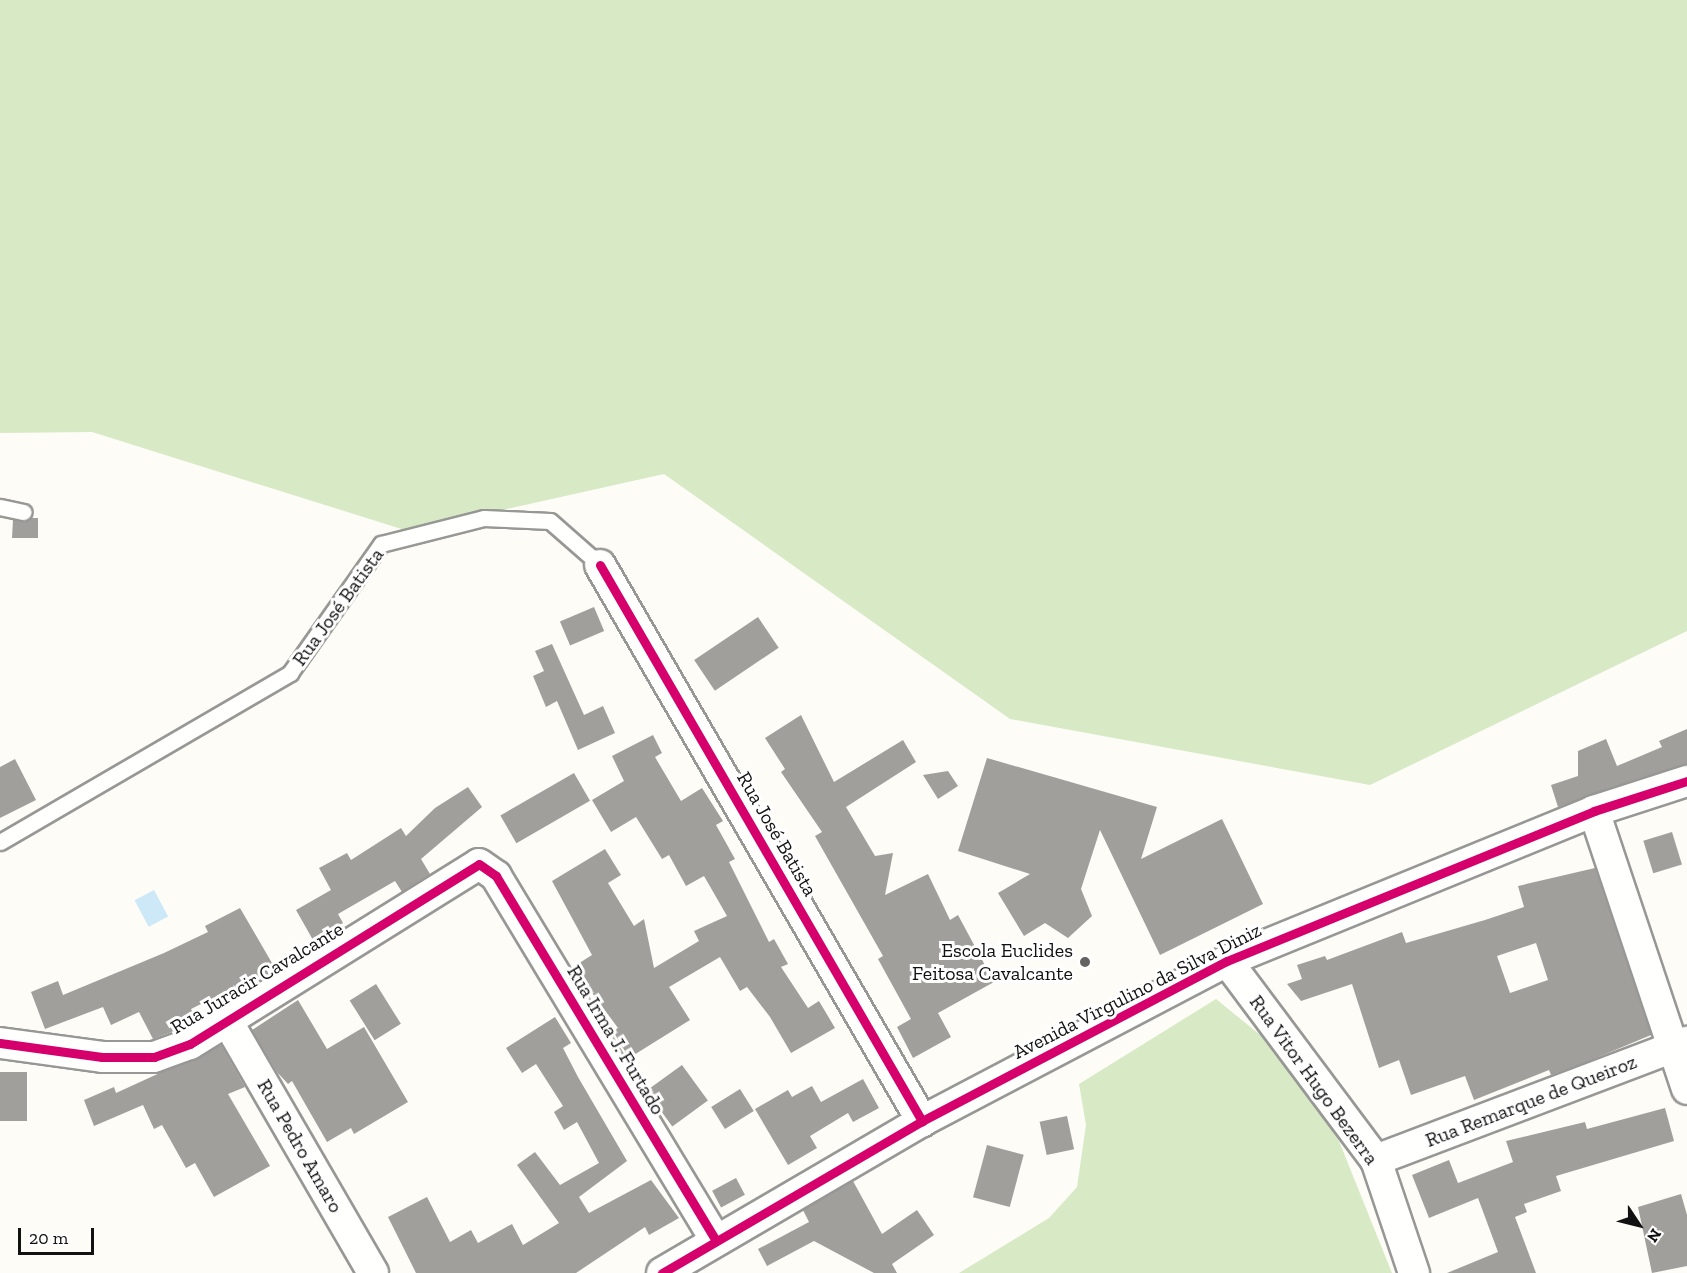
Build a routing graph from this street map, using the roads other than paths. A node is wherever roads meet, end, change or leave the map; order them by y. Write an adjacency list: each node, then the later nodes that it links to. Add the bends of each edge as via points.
1 (0, 507): 2 (lane)
2 (23, 512)
3 (600, 566): 6 (lane, Rua José Batista, via 550,521 484,518 381,544 290,673); 13 (street, Rua José Batista)
4 (1687, 781): 5 (street, Avenida Virgulino da Silva Diniz)
5 (1593, 811): 8 (street, Avenida Virgulino da Silva Diniz); 11 (street)
6 (0, 842)
7 (479, 864): 9 (street, Rua Juracir Cavalcante); 15 (street, Rua Irma J. Furtado, via 496,876)
8 (1227, 961): 13 (street, Avenida Virgulino da Silva Diniz); 14 (street, Rua Vitor Hugo Bezerra)
9 (226, 1019): 10 (street, Rua Juracir Cavalcante, via 190,1044 154,1057 102,1057); 16 (street, Rua Pedro Amaro)
10 (0, 1043)
11 (1682, 1044): 12 (street); 14 (street, Rua Remarque de Queiroz)
12 (1687, 1089)
13 (922, 1121): 15 (street, Avenida Virgulino da Silva Diniz)
14 (1376, 1160): 18 (street, Rua Vitor Hugo Bezerra)
15 (716, 1241): 17 (street, Avenida Virgulino da Silva Diniz)
16 (373, 1273)
17 (662, 1273)
18 (1414, 1273)

